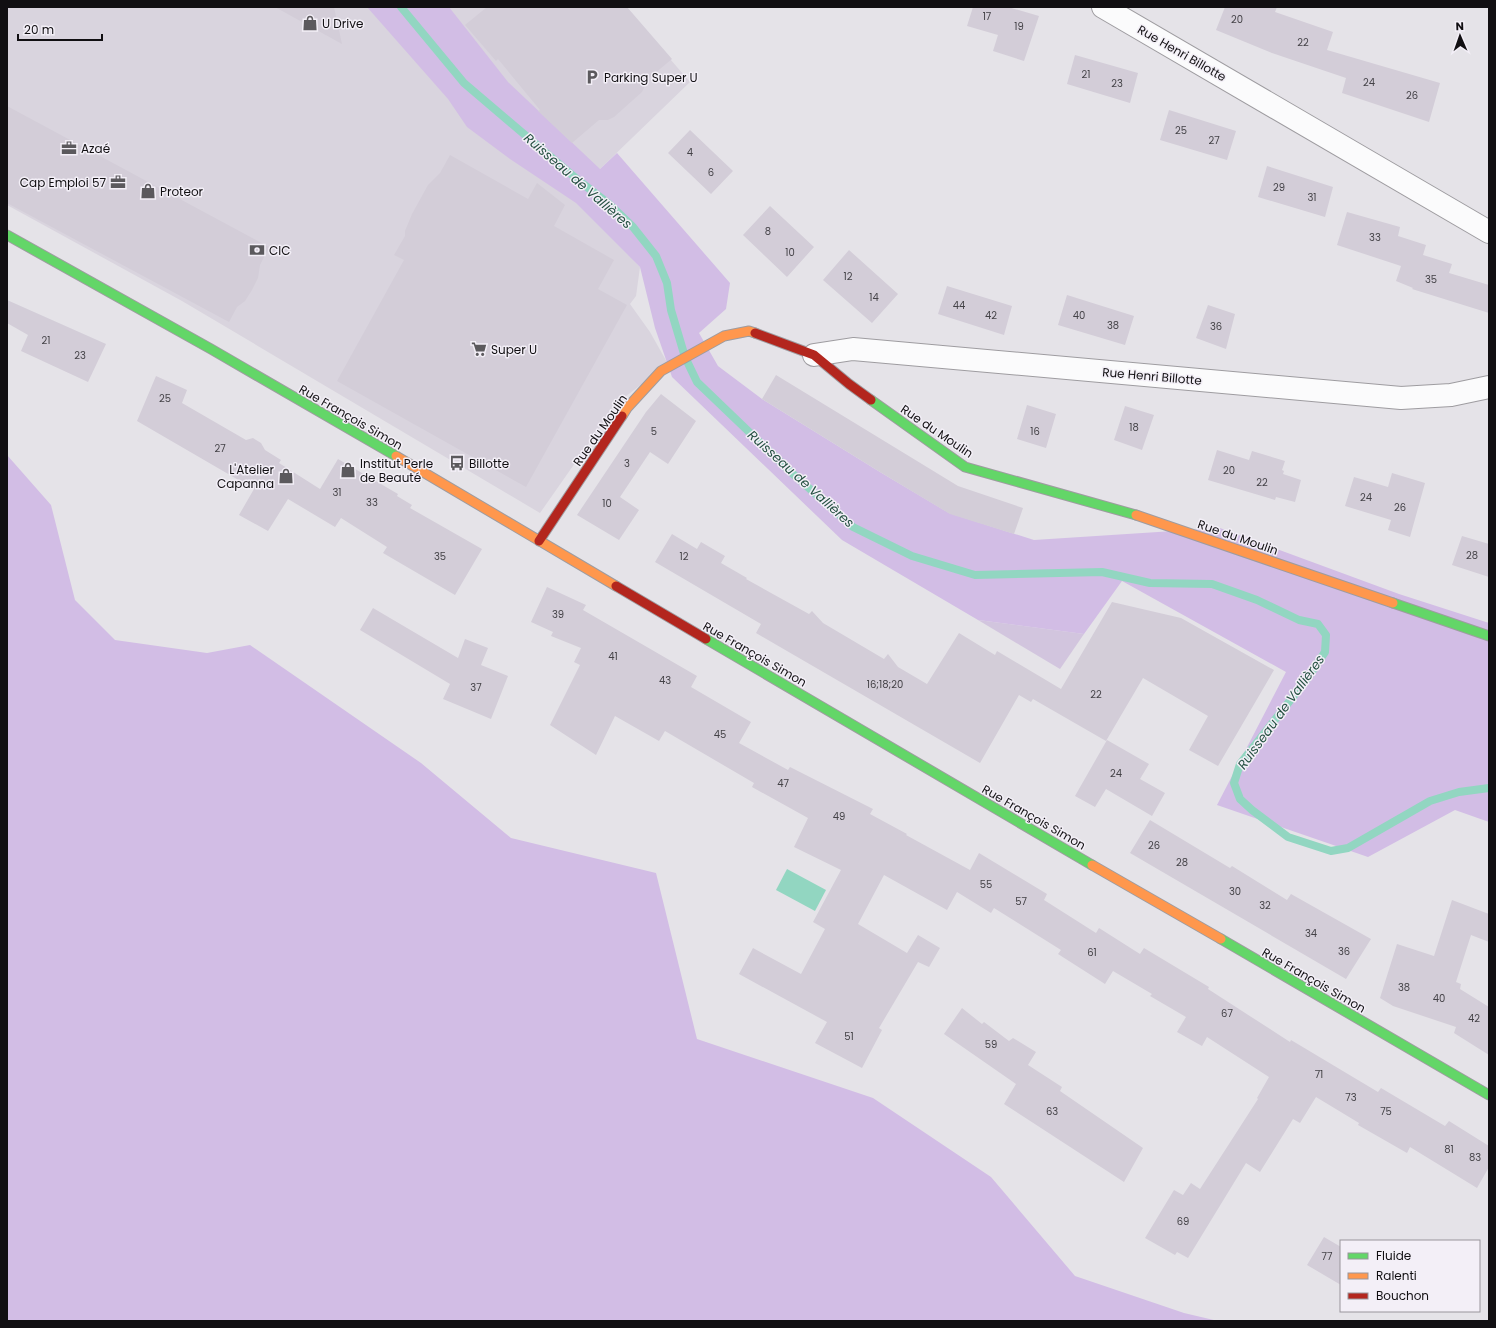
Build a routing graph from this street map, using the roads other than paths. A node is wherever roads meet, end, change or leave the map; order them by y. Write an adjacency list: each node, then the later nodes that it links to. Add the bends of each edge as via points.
1 (1103, 7): 2 (street, Rue Henri Billotte)
2 (1489, 232)
3 (7, 235): 6 (main road, Rue François Simon, via 239,365)
4 (814, 355): 5 (street, Rue Henri Billotte, via 854,349 1400,398 1451,395); 6 (main road, Rue du Moulin, via 749,331 724,336 661,371 627,408); 7 (main road, Rue du Moulin, via 848,384 964,467 1126,511)
5 (1489, 387)
6 (539, 541): 8 (main road, Rue François Simon)
7 (1489, 636)
8 (1489, 1095)

